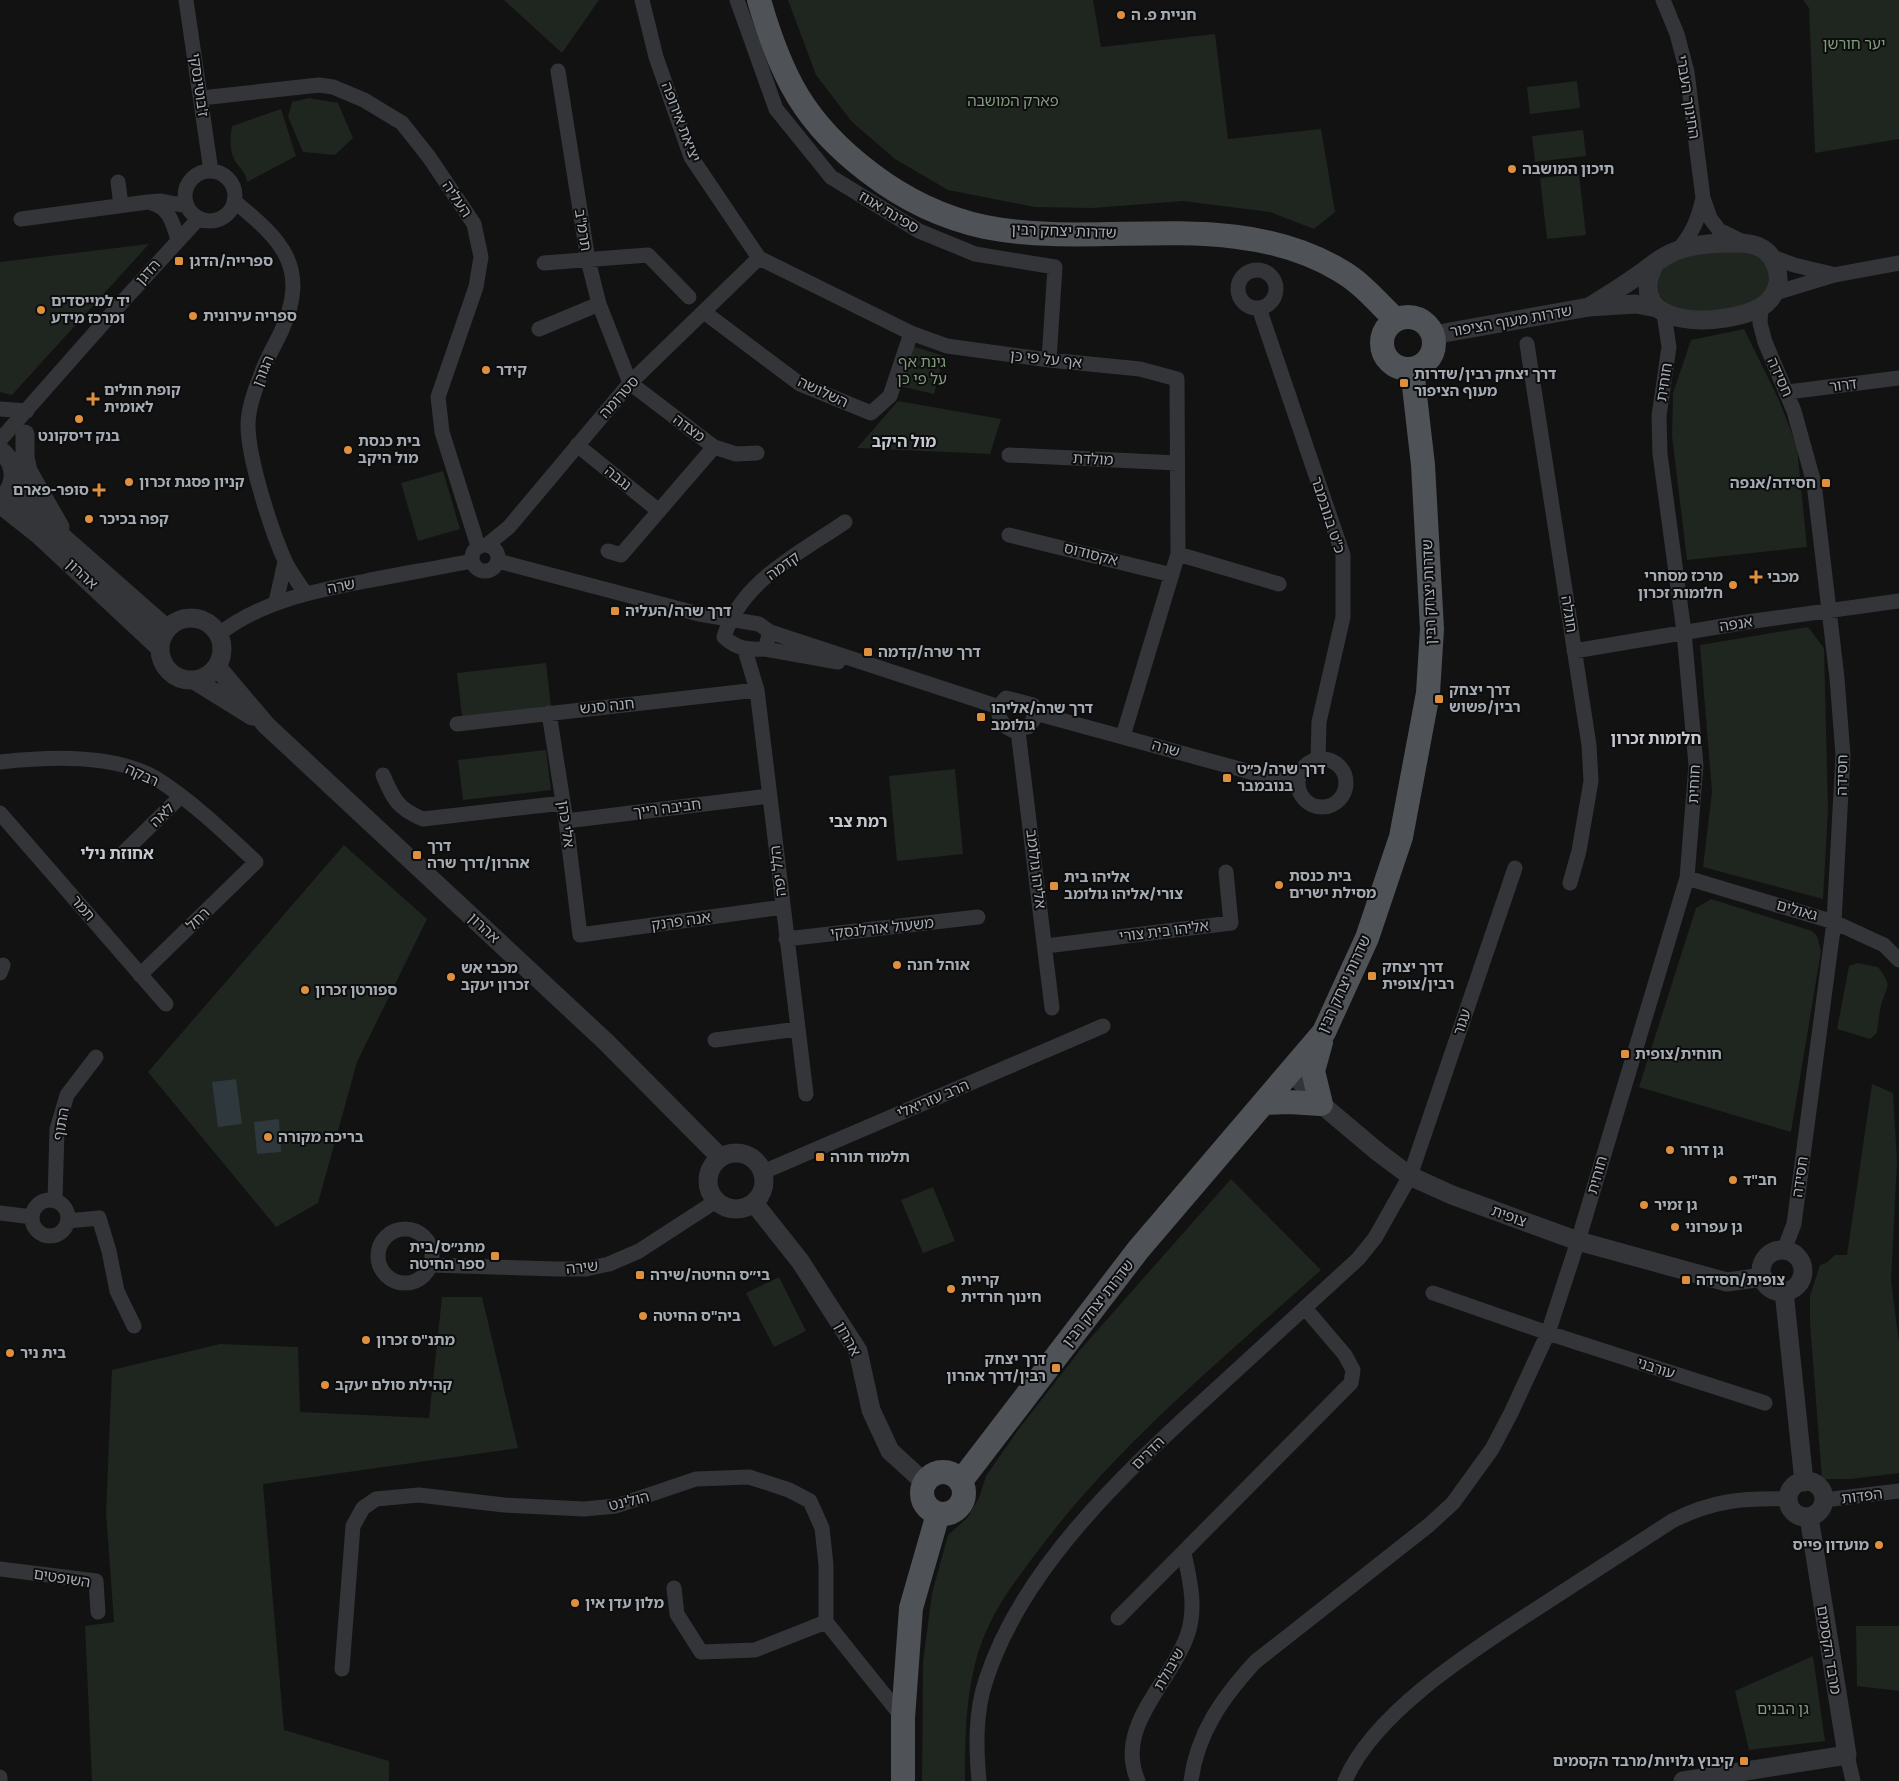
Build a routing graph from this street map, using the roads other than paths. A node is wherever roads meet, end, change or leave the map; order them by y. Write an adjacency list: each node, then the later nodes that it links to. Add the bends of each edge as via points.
1 (186, 0): 7 (street, ז'בוטינסקי)
2 (642, 0): 21 (street, יציאת אירופה, via 656,57 691,157)
3 (737, 0): 40 (street, ספינת אגוז, via 776,110 831,177 919,231 967,250 1055,267)
4 (760, 0): 35 (main road, שדרות יצחק רבין, via 774,50 795,94 834,144 896,193 938,212 985,227 1039,233 1194,233 1253,239 1308,255 1342,271)
5 (1663, 0): 10 (street, החינוך העברי, via 1677,34 1686,72)
6 (558, 71): 22 (street, תרמ"ב)
7 (201, 98): 8 (street, ז'בוטינסקי); 65 (street, העליה, via 334,86 402,123 474,224 480,257 476,287 438,397 442,432)
8 (211, 171): 11 (street, via 225,175 230,181); 14 (street, via 204,171 192,179 185,192)
9 (118, 182): 13 (street)
10 (1702, 198): 18 (street, החינוך העברי, via 1719,230); 19 (street, החינוך העברי, via 1698,220)
11 (234, 201): 15 (street, via 232,208 221,218); 69 (street, הגורן, via 266,227 291,264 294,292 281,331 256,386 248,425 261,491)
12 (148, 202): 13 (street); 14 (street); 17 (street, via 161,205)
13 (121, 205): 16 (street)
14 (187, 206): 15 (street)
15 (199, 218): 17 (street, הדגן)
16 (21, 219)
17 (178, 240): 45 (street, הדגן)
18 (1745, 243): 19 (street, via 1719,243); 20 (street, via 1755,245)
19 (1678, 250): 25 (street)
20 (1770, 256): 26 (street); 27 (street, via 1778,274)
21 (759, 258): 34 (street, סטרומה); 37 (street, אף על פי כן)
22 (588, 260): 23 (street); 28 (street, via 648,255); 29 (street, תרמ"ב)
23 (544, 263)
24 (1899, 263): 26 (street)
25 (1654, 264): 30 (street, שדרות מעוף הציפור); 33 (street, via 1648,287 1650,298)
26 (1834, 275): 27 (street)
27 (1774, 293): 31 (street)
28 (689, 297)
29 (599, 304): 36 (street); 43 (street, תרמ"ב)
30 (1589, 307): 33 (street, שדרות מעוף הציפור, via 1636,304); 38 (street, שדרות מעוף הציפור)
31 (1762, 307): 33 (street, via 1717,318 1673,318); 44 (street, חסידה, via 1760,323)
32 (1259, 308): 99 (street, כ"ט בנובמבר, via 1343,555 1343,617 1319,722)
33 (1660, 311): 82 (street, חוחית, via 1669,347 1658,416 1660,454)
34 (704, 312): 37 (street, השלושה, via 800,384 871,413 890,396); 43 (street, סטרומה)
35 (1396, 320): 38 (main road, via 1414,318 1429,328); 41 (main road, via 1383,339 1385,355 1396,366)
36 (539, 329)
37 (911, 333): 40 (street, אף על פי כן, via 947,346)
38 (1433, 335): 41 (main road, via 1434,344 1428,360)
39 (1527, 344): 87 (street, חוגלה)
40 (1049, 360): 55 (street, אף על פי כן, via 1140,368 1177,379)
41 (1412, 369): 126 (main road, שדרות יצחק רבין, via 1423,465 1432,620 1428,693 1401,838 1367,938)
42 (1899, 378): 44 (street, דרור)
43 (630, 383): 50 (street, סטרומה); 51 (street, מצדה)
44 (1788, 392): 77 (street, חסידה, via 1814,483)
45 (40, 396): 47 (street, הדגן); 48 (street, הדגן)
46 (0, 409): 47 (street)
47 (27, 411): 49 (street, הדגן)
48 (25, 434): 56 (street, הדגן); 64 (street, via 24,458 28,471)
49 (0, 440)
50 (576, 445): 59 (street, נגבה); 65 (street, סטרומה, via 509,527)
51 (714, 447): 53 (street, מצדה, via 736,454); 59 (street)
52 (0, 450): 56 (street, אהרון)
53 (756, 453)
54 (1009, 455): 55 (street, מולדת)
55 (1178, 463): 67 (street, אף על פי כן)
56 (12, 474): 57 (street, via 9,491); 64 (street, אהרון, via 24,503)
57 (0, 499)
58 (0, 504): 62 (street, אהרון)
59 (659, 511): 66 (street, via 621,555)
60 (0, 522): 62 (street, via 26,527)
61 (845, 522): 74 (street, קדמה, via 766,576)
62 (39, 535): 84 (street, אהרון)
63 (1010, 535): 71 (street, אקסודוס)
64 (70, 543): 80 (street, אהרון)
65 (483, 546): 68 (street, via 473,553); 70 (street, via 495,549)
66 (608, 551)
67 (1178, 554): 71 (street, אף על פי כן); 72 (street)
68 (472, 561): 70 (street, via 485,571); 73 (street, שרה)
69 (285, 562): 73 (street, הגורן); 76 (street)
70 (498, 562): 78 (street, via 699,614)
71 (1172, 575): 98 (street, אף על פי כן)
72 (1279, 584)
73 (305, 593): 76 (street, שרה)
74 (748, 594): 78 (street, קדמה); 79 (street)
75 (1899, 601): 77 (street, אנפה)
76 (276, 602): 83 (street, שרה, via 235,621)
77 (1828, 610): 82 (street, אנפה); 116 (street, חסידה, via 1844,755)
78 (730, 619): 79 (street); 86 (street, via 724,637)
79 (752, 622): 81 (street)
80 (167, 630): 83 (street, via 174,623 193,618 211,624); 84 (street)
81 (770, 632): 85 (street); 88 (street)
82 (1684, 632): 87 (street, אנפה); 112 (street, חוחית, via 1696,765)
83 (219, 634): 89 (street, via 223,649)
84 (160, 648): 90 (street, via 166,667 173,675)
85 (766, 649): 86 (street); 88 (street)
86 (745, 650): 91 (street, הלל יפה)
87 (1574, 651): 113 (street, חוגלה, via 1589,746 1591,781)
88 (872, 665): 92 (street)
89 (218, 667): 90 (street, via 211,674); 95 (street, אהרון)
90 (194, 680): 95 (street, אהרון)
91 (757, 690): 93 (street, חנה סנש); 103 (street, הלל יפה)
92 (999, 707): 94 (street, via 1006,698 1033,705); 97 (street, via 1002,724)
93 (548, 713): 96 (street, חנה סנש); 105 (street, אלי כהן)
94 (1035, 713): 97 (street, via 1032,723); 98 (street, שרה)
95 (266, 724): 133 (street, אהרון, via 606,1042)
96 (457, 724)
97 (1018, 730): 119 (street, אליהו גולומב)
98 (1122, 736): 102 (street, שרה)
99 (1318, 759): 102 (street, via 1305,765); 102 (street, via 1334,762 1344,774 1346,782 1341,798 1327,806 1311,805 1300,793)
100 (0, 762): 104 (street, רבקה, via 32,758 106,761 156,778)
101 (383, 775): 105 (street, via 392,796 405,812 422,819)
102 (1298, 785)
103 (769, 796): 107 (street, חביבה רייך); 114 (street, הלל יפה)
104 (180, 797): 108 (street, לאה); 109 (street, רבקה)
105 (564, 803): 107 (street, אלי כהן)
106 (0, 813): 121 (street, תמר)
107 (566, 821): 117 (street, אלי כהן)
108 (122, 854)
109 (256, 862): 121 (street, רחל)
110 (1515, 868): 135 (street, עגור)
111 (1226, 872): 119 (street, אליהו בית צורי, via 1231,923)
112 (1687, 878): 116 (street, גאולים); 142 (street, חוחית)
113 (1570, 883)
114 (783, 907): 117 (street, אנה פרנק); 118 (street, הלל יפה)
115 (978, 917): 118 (street, משעול אורלנסקי)
116 (1834, 922): 120 (street, גאולים, via 1884,945); 143 (street, חסידה, via 1794,1224)
117 (580, 935)
118 (786, 939): 125 (street, הלל יפה)
119 (1046, 946): 123 (street, אליהו גולומב)
120 (1899, 960)
121 (140, 975): 122 (street, תמר)
122 (166, 1004)
123 (1052, 1008)
124 (1103, 1026): 134 (street, הרב עזריאלי)
125 (798, 1029): 127 (street); 130 (street, הלל יפה)
126 (1324, 1032): 129 (main road, שדרות יצחק רבין); 132 (main road, via 1313,1072)
127 (715, 1040)
128 (96, 1057): 136 (street, התוף, via 67,1095 64,1104 57,1129)
129 (1292, 1072): 131 (main road, שדרות יצחק רבין); 132 (street, צופית)
130 (806, 1094)
131 (1265, 1103): 132 (main road); 152 (main road, שדרות יצחק רבין, via 1138,1250)
132 (1321, 1104): 135 (street, צופית)
133 (720, 1157): 134 (street, via 736,1152 745,1154 759,1164); 137 (street, via 713,1164 708,1183)
134 (763, 1172): 138 (street, via 763,1189)
135 (1410, 1176): 142 (street, צופית, via 1452,1195); 148 (street, הדרים, via 1375,1238 1358,1259)
136 (55, 1201): 140 (street, via 40,1203); 141 (street, via 67,1211)
137 (716, 1201): 138 (street, via 730,1208); 144 (street, שירה, via 639,1251 609,1264 586,1269)
138 (754, 1203): 153 (street, אהרון, via 800,1261 858,1351 871,1410 890,1451)
139 (0, 1213): 140 (street)
140 (32, 1217): 141 (street, via 39,1233 51,1237 62,1232)
141 (68, 1221): 149 (street, via 99,1218 117,1291)
142 (1578, 1241): 145 (street, צופית, via 1727,1282); 150 (street)
143 (1784, 1250): 145 (street, via 1768,1256 1762,1266); 146 (street, via 1801,1260 1803,1273 1797,1285)
144 (430, 1265)
145 (1762, 1277): 146 (street, via 1769,1286)
146 (1784, 1291): 154 (street)
147 (1433, 1293): 150 (street, עורבני)
148 (1305, 1308): 160 (street, via 1345,1355 1353,1370 1351,1383); 172 (street, הדרים, via 1146,1453 1066,1539 1046,1568 1002,1641 986,1680 979,1709)
149 (134, 1326)
150 (1548, 1333): 151 (street, עורבני); 174 (street, via 1492,1449 1453,1503 1255,1662 1217,1708 1205,1730 1194,1759)
151 (1765, 1403)
152 (961, 1480): 153 (main road, via 942,1471); 158 (main road, via 965,1494 963,1502 953,1512)
153 (924, 1482): 158 (main road, via 923,1501)
154 (1804, 1482): 156 (street, via 1792,1489); 157 (street, via 1821,1488)
155 (1899, 1491): 157 (street, הפדות)
156 (1788, 1499): 159 (street, via 1797,1515); 175 (street, via 1746,1498 1720,1502 1672,1521 1506,1629 1408,1702 1362,1748)
157 (1824, 1500): 159 (street, via 1818,1513)
158 (938, 1514): 167 (main road, via 911,1608)
159 (1809, 1517): 168 (street, מרבד הקסמים)
160 (1184, 1553): 164 (street); 173 (street, שיבולת, via 1192,1610 1188,1634 1179,1656 1134,1732 1131,1751)
161 (0, 1569): 163 (street, השופטים, via 96,1581)
162 (674, 1588): 165 (street, via 677,1614 701,1652 755,1650)
163 (98, 1612)
164 (1118, 1618)
165 (826, 1622): 166 (street, הולינט, via 822,1528 810,1501 749,1477 696,1480 616,1506 584,1509 504,1505 419,1495 376,1499 363,1508 352,1526); 167 (street)
166 (342, 1669)
167 (904, 1718): 171 (main road)
168 (1846, 1755): 176 (street); 177 (street, מרבד הקסמים)
169 (0, 1777): 170 (street)
170 (0, 1781)
171 (903, 1781)
172 (979, 1781)
173 (1138, 1781)
174 (1191, 1781)
175 (1345, 1781)
176 (1683, 1781)
177 (1853, 1781)

